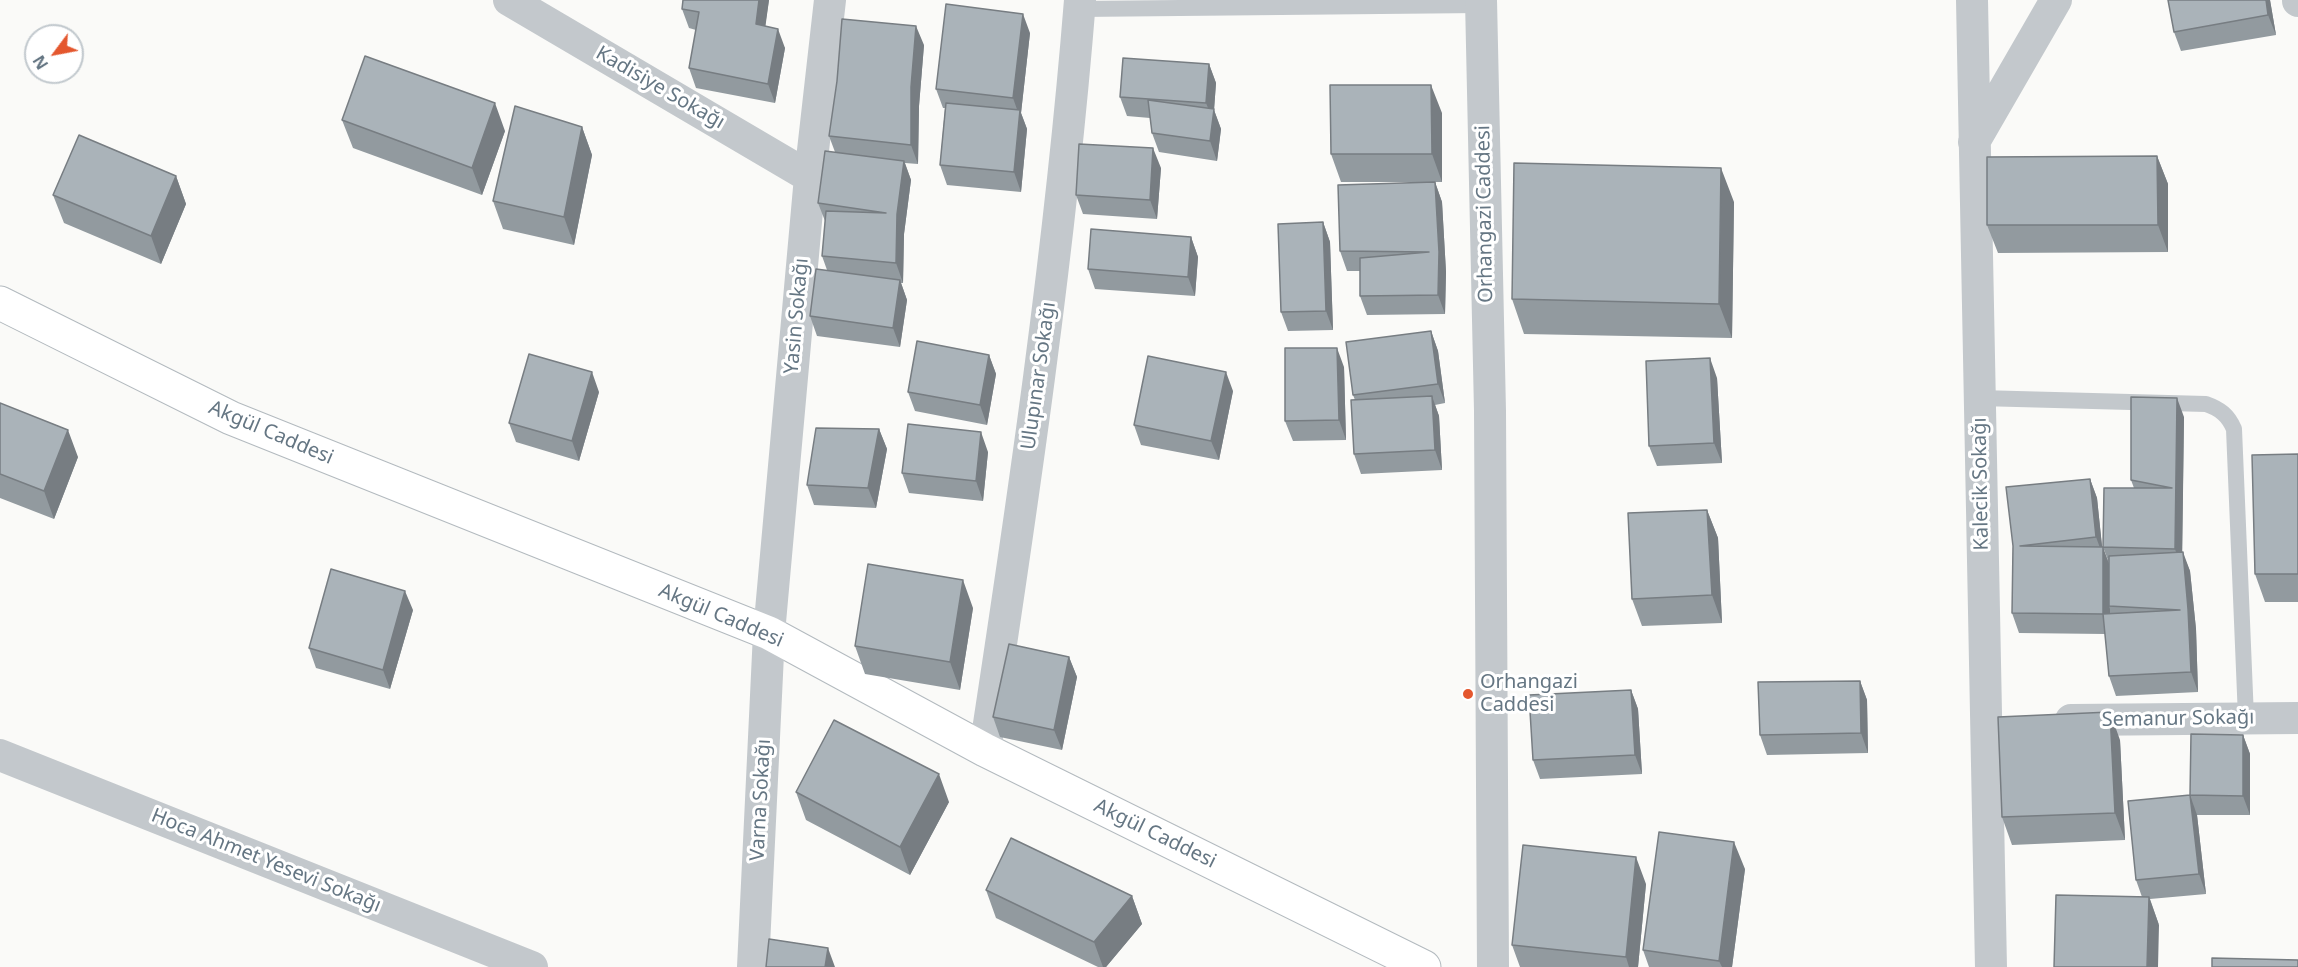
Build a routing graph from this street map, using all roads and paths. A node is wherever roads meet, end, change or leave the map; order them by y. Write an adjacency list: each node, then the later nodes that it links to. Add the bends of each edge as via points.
1 (509, 0): 8 (street, Kadisiye Sokağı)
2 (830, 0): 8 (street, Yasin Sokağı)
3 (1972, 0): 7 (street, Kalecik Sokağı)
4 (2056, 0): 7 (street)
5 (1481, 2): 6 (lane); 20 (street, Orhangazi Caddesi, via 1490,411)
6 (1079, 4): 15 (street, Ulupınar Sokağı, via 1059,220)
7 (1974, 142): 10 (street, Kalecik Sokağı)
8 (810, 177): 11 (street, Yasin Sokağı)
9 (0, 303): 11 (street, Akgül Caddesi, via 231,418)
10 (1979, 398): 13 (lane, via 2206,404 2230,419 2234,429); 21 (street, Kalecik Sokağı, via 1998,721)
11 (769, 633): 15 (street, Akgül Caddesi); 18 (street, Varna Sokağı)
12 (2298, 717): 13 (street, Semanur Sokağı)
13 (2246, 718): 14 (street, Semanur Sokağı)
14 (2045, 720)
15 (985, 750): 19 (street, Akgül Caddesi)
16 (0, 755): 17 (street, Hoca Ahmet Yesevi Sokağı)
17 (532, 967)
18 (753, 967)
19 (1425, 967)
20 (1493, 967)
21 (1991, 967)

